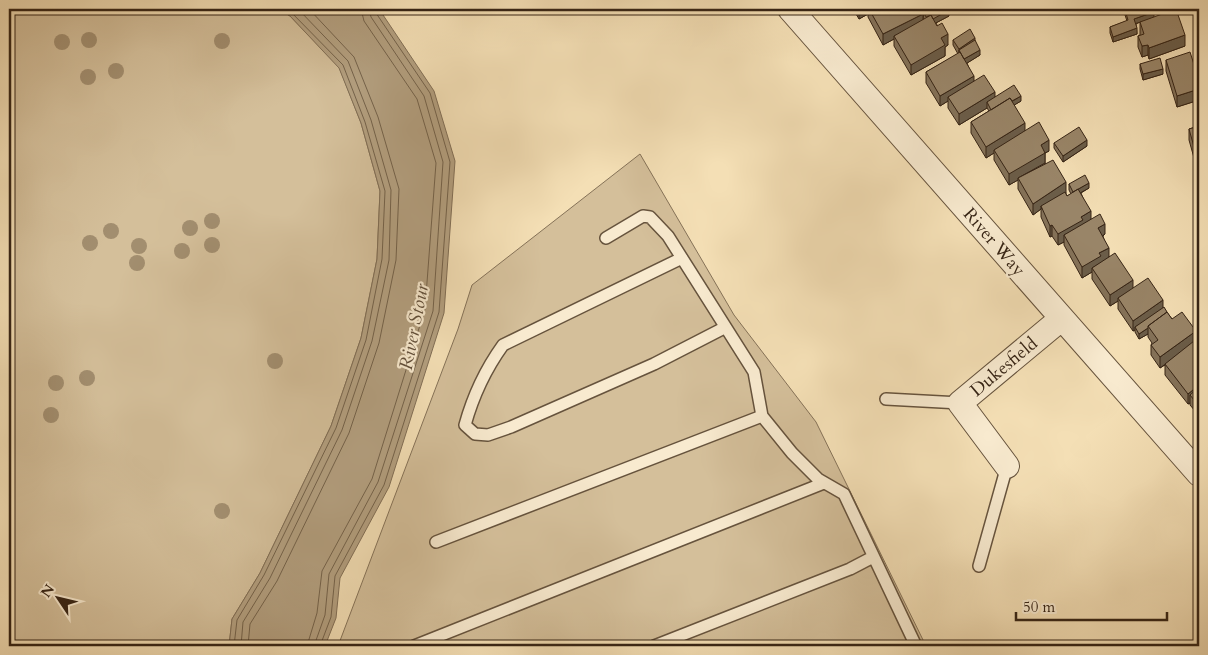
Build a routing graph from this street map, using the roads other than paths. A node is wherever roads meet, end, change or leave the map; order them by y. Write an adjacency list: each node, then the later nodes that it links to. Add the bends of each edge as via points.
1 (790, 9): 4 (street, River Way)
2 (606, 238): 3 (lane, via 643,216 650,217)
3 (682, 258): 5 (lane); 5 (lane, via 503,345 480,383 466,425 475,434 488,435 511,427 654,364)
4 (1061, 319): 7 (street, Dukesfield); 10 (street, River Way)
5 (724, 328): 8 (lane, via 754,372)
6 (886, 399): 7 (lane)
7 (960, 403): 9 (street, Dukesfield)
8 (762, 416): 11 (lane, via 792,454); 12 (lane)
9 (1007, 466): 14 (lane)
10 (1199, 474)
11 (824, 483): 13 (lane, via 844,494); 15 (lane)
12 (436, 542)
13 (874, 557): 16 (lane); 17 (lane)
14 (979, 566)
15 (414, 646)
16 (654, 646)
17 (916, 646)

